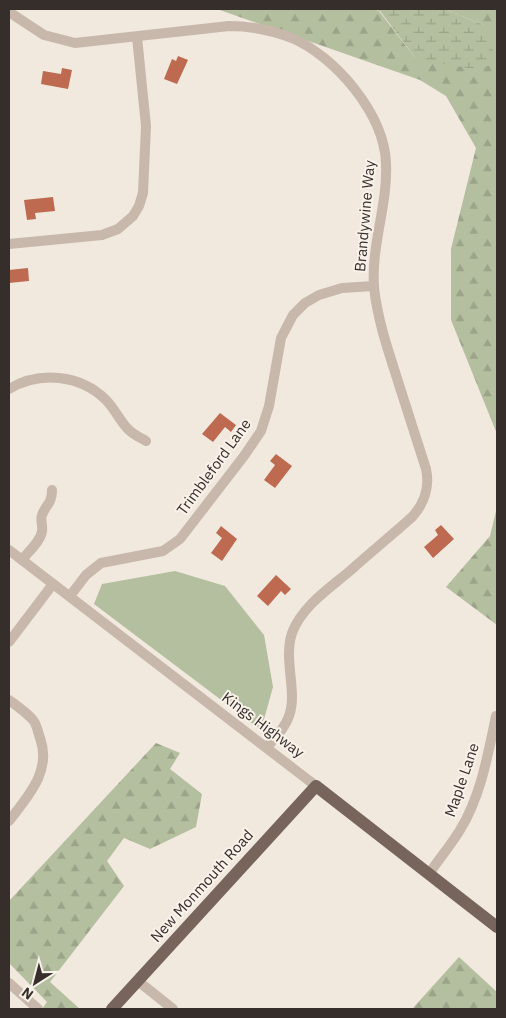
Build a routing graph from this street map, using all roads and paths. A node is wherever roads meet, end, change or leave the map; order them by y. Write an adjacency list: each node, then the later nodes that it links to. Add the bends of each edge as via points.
1 (9, 12): 2 (street, Brandywine Way, via 44,35 66,42)
2 (137, 37): 3 (street, via 146,126 143,193 136,211 124,224 102,235); 4 (street, Brandywine Way, via 229,26 259,28 292,39 326,60 340,73 369,112 386,154)
3 (9, 244)
4 (374, 286): 11 (street, Trimbleford Lane, via 342,288 319,294 293,315 280,338 269,406 261,431 180,539 164,551 101,563 86,575); 15 (street, Brandywine Way, via 384,336 426,469 426,490 420,508 412,517 314,602 299,619 289,650 291,709)
5 (9, 389): 6 (street, via 37,378 74,381 97,392 128,429)
6 (146, 441)
7 (52, 490): 9 (street, via 52,500 42,514 41,535)
8 (9, 550): 9 (street, Kings Highway)
9 (22, 560): 10 (street, Kings Highway)
10 (53, 584): 11 (street, Kings Highway); 12 (street)
11 (70, 596): 15 (street, Kings Highway)
12 (9, 642)
13 (9, 700): 17 (street, via 34,722 44,750 39,778)
14 (496, 716): 18 (street, Maple Lane, via 484,771 468,816)
15 (267, 748): 16 (street, Kings Highway)
16 (316, 786): 18 (main road, Kings Highway); 20 (main road, New Monmouth Road)
17 (9, 820)
18 (429, 874): 19 (main road, Kings Highway)
19 (497, 926)
20 (138, 981): 23 (main road, New Monmouth Road); 24 (street)
21 (9, 983): 22 (street)
22 (38, 1009)
23 (112, 1009)
24 (174, 1009)

